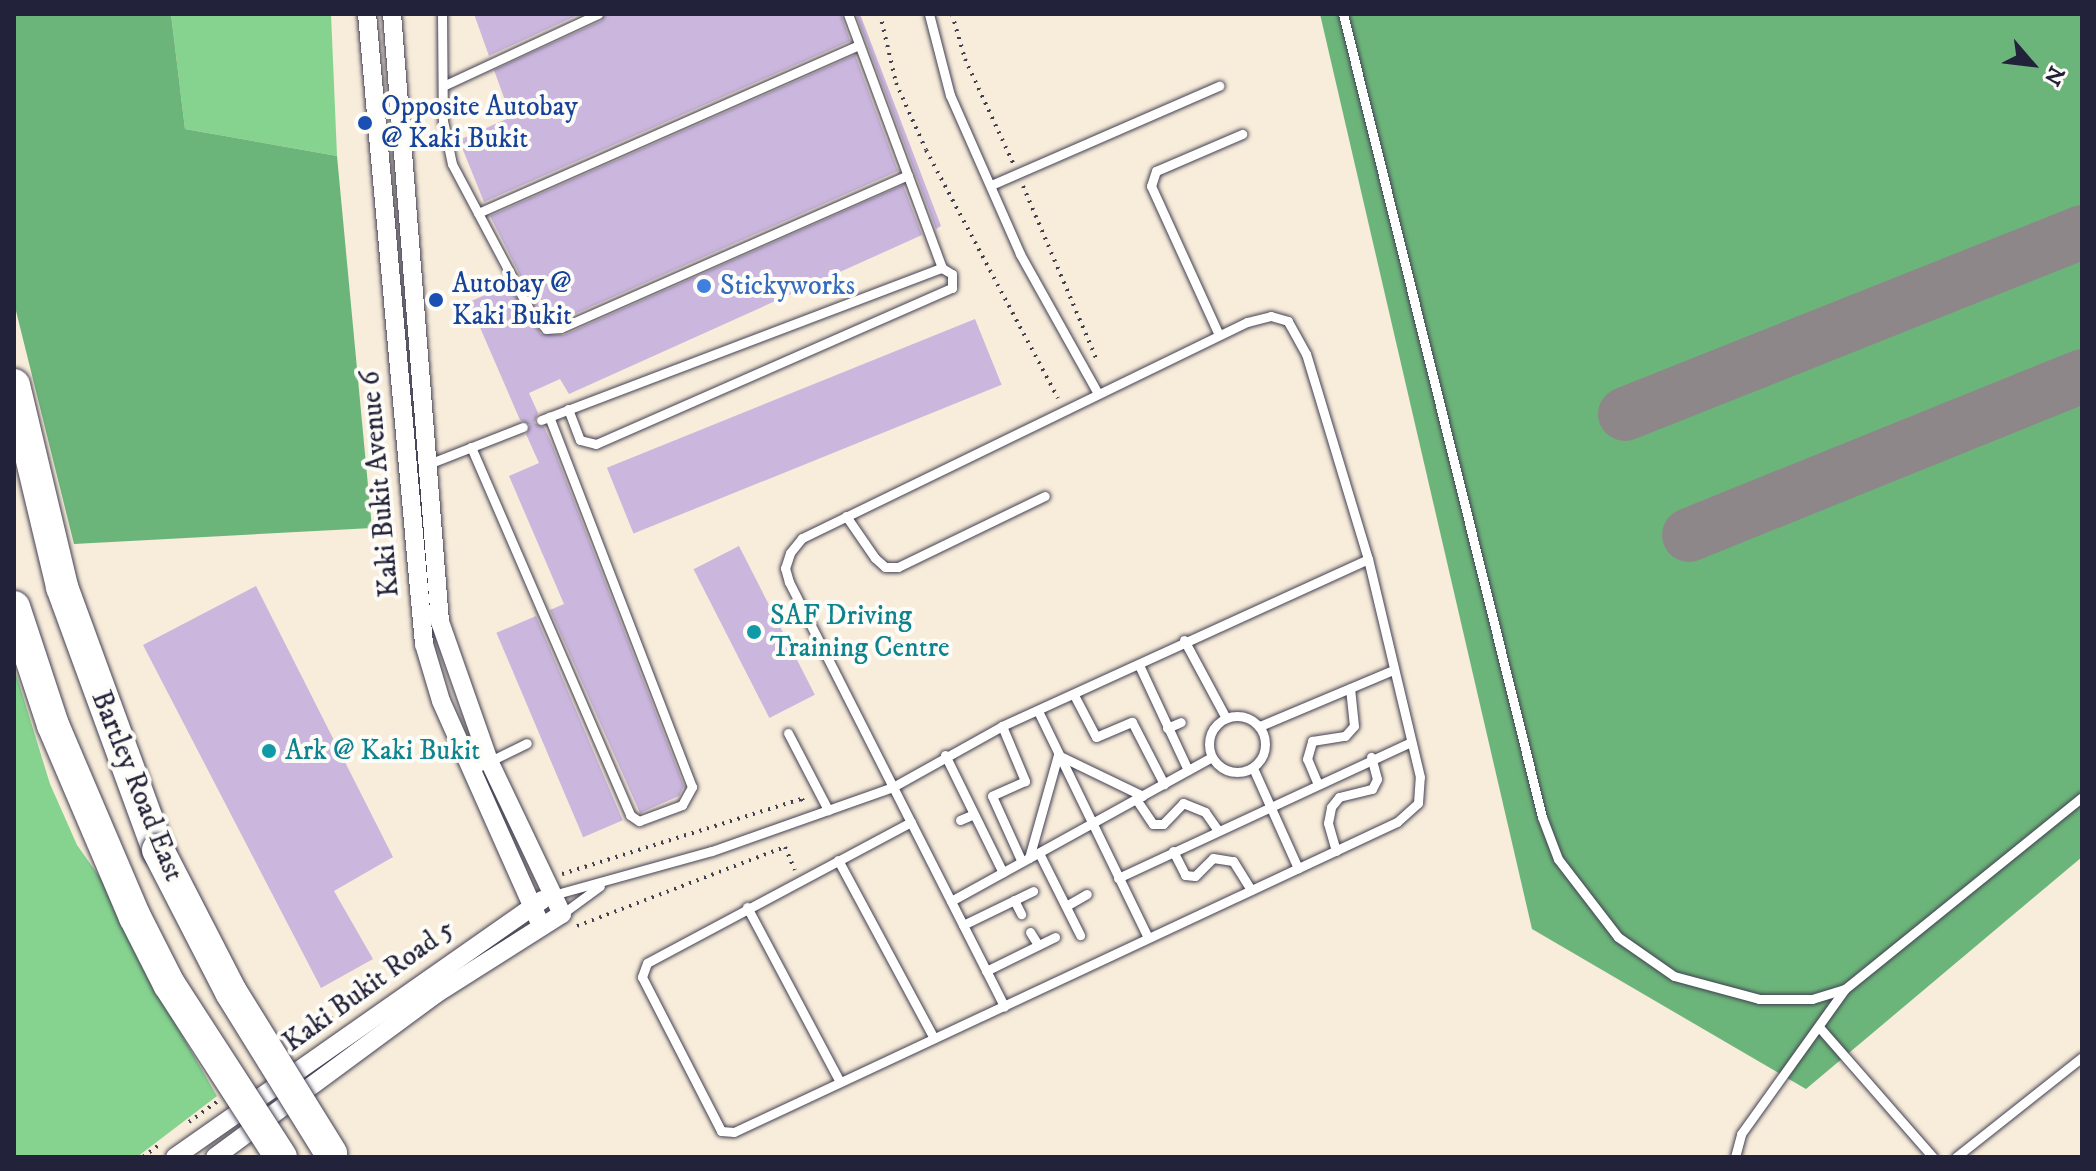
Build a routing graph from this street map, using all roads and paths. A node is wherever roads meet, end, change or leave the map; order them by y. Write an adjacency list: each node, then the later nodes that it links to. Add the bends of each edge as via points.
1 (367, 14): 28 (street, Kaki Bukit Avenue 6)
2 (392, 14): 27 (street, Kaki Bukit Avenue 6)
3 (442, 14): 11 (lane)
4 (598, 14): 11 (lane)
5 (848, 14): 10 (lane)
6 (880, 14): 24 (path, via 896,83 926,150)
7 (952, 14): 15 (path, via 965,59)
8 (1343, 14): 96 (lane, via 1538,802 1558,859 1618,937 1674,976 1759,999 1812,999)
9 (927, 16): 16 (lane, via 950,95)
10 (859, 45): 14 (lane); 17 (lane)
11 (443, 86): 17 (lane, via 443,121 452,164)
12 (1219, 86): 15 (lane, via 1058,154)
13 (1242, 134): 19 (lane, via 1156,171 1151,186)
14 (908, 175): 17 (lane, via 550,330 530,311); 18 (lane)
15 (1019, 177): 16 (lane); 21 (path)
16 (991, 185): 22 (lane, via 1020,254)
17 (478, 213)
18 (942, 268): 23 (lane); 23 (lane, via 952,274 952,288 945,296 596,444 580,440)
19 (1219, 335): 21 (lane); 31 (lane, via 1271,316 1288,321 1298,335)
20 (14, 385): 110 (highway, Bartley Road East, bridge, via 62,587 158,850 231,992)
21 (1109, 387): 22 (lane)
22 (1097, 392): 24 (lane)
23 (568, 409): 26 (lane, via 545,418 692,787 682,805 639,821 630,815)
24 (1064, 409): 30 (lane)
25 (523, 427): 26 (lane)
26 (471, 447): 27 (lane)
27 (428, 464): 28 (lane); 51 (street, Kaki Bukit Avenue 6, via 440,622)
28 (405, 475): 51 (street, Kaki Bukit Avenue 6, via 428,665)
29 (1045, 496): 30 (lane, via 898,567 885,567 875,558)
30 (846, 516): 56 (lane, via 802,538 785,568)
31 (1368, 559): 33 (lane, Kaki Bukit Road 5); 35 (lane)
32 (14, 607): 109 (highway, Bartley Road East, bridge, via 70,767 135,917 169,984)
33 (1184, 640): 34 (lane, Kaki Bukit Road 5); 39 (lane)
34 (1139, 665): 37 (lane, Kaki Bukit Road 5); 43 (lane)
35 (1391, 671): 36 (lane); 45 (lane)
36 (1350, 688): 42 (lane); 54 (lane, via 1354,726 1345,736 1312,741 1307,759)
37 (1074, 695): 38 (lane, Kaki Bukit Road 5); 55 (lane, via 1096,737 1132,722)
38 (1038, 711): 41 (lane, Kaki Bukit Road 5); 48 (lane)
39 (1226, 718): 42 (lane, via 1245,716); 49 (lane, via 1209,739)
40 (1181, 722): 43 (lane)
41 (1002, 726): 47 (lane, Kaki Bukit Road 5); 69 (lane, via 1025,781 992,796)
42 (1260, 726): 52 (lane, via 1266,744)
43 (1167, 728): 53 (lane)
44 (788, 733): 60 (lane)
45 (1411, 742): 50 (lane); 68 (lane, via 1422,791 1418,803 1408,816)
46 (527, 743): 51 (lane)
47 (945, 755): 56 (lane, Kaki Bukit Road 5); 61 (lane)
48 (1058, 755): 57 (lane); 65 (lane); 69 (lane)
49 (1212, 757): 52 (lane, via 1235,773); 53 (lane)
50 (1371, 757): 54 (lane); 68 (lane, via 1377,779 1372,789 1339,797 1331,807 1328,823)
51 (480, 765): 76 (street, Kaki Bukit Avenue 6); 82 (street, Kaki Bukit Avenue 6)
52 (1253, 768): 59 (lane)
53 (1188, 770): 55 (lane)
54 (1317, 782): 59 (lane)
55 (1164, 784): 57 (lane)
56 (893, 787): 60 (lane, Kaki Bukit Road 5); 64 (lane)
57 (1140, 797): 65 (lane); 66 (lane, via 1153,824 1163,824 1183,803 1205,812)
58 (2082, 797): 96 (lane)
59 (1269, 804): 66 (lane); 71 (lane)
60 (828, 810): 62 (lane, Kaki Bukit Road 5)
61 (974, 814): 63 (lane); 72 (lane)
62 (812, 816): 75 (lane, Kaki Bukit Road 5); 76 (path, via 802,799)
63 (960, 820)
64 (911, 822): 70 (lane); 81 (lane)
65 (1090, 825): 69 (lane); 73 (lane)
66 (1217, 829): 67 (lane)
67 (1173, 851): 73 (lane); 77 (lane, via 1185,875 1195,876 1213,858 1233,861)
68 (1336, 851): 71 (lane)
69 (1030, 858): 72 (lane); 83 (lane)
70 (838, 860): 74 (lane); 99 (lane)
71 (1298, 868): 77 (lane)
72 (1003, 873): 81 (lane)
73 (1118, 878): 92 (lane)
74 (799, 880): 84 (lane); 86 (path, via 785,847)
75 (606, 881): 76 (lane, Kaki Bukit Road 5); 86 (lane, Kaki Bukit Road 5)
76 (552, 886): 82 (street, Kaki Bukit Road 5); 86 (street, Kaki Bukit Avenue 6)
77 (1251, 890): 92 (lane)
78 (1033, 891): 80 (lane)
79 (1087, 894): 83 (lane)
80 (1014, 900): 85 (lane); 87 (lane)
81 (951, 901): 87 (lane)
82 (531, 905): 88 (street, Kaki Bukit Avenue 6); 107 (street, Kaki Bukit Road 5)
83 (1066, 906): 90 (lane)
84 (747, 907): 102 (lane); 102 (lane, via 652,957 643,973 716,1126 726,1134 734,1132)
85 (1021, 914)
86 (567, 921): 88 (street, Kaki Bukit Road 5)
87 (963, 925): 95 (lane)
88 (541, 926): 108 (street, Kaki Bukit Road 5, via 376,1036)
89 (1030, 932): 93 (lane)
90 (1080, 935)
91 (1055, 937): 93 (lane)
92 (1148, 938): 97 (lane)
93 (1038, 945): 95 (lane)
94 (407, 969): 100 (path)
95 (986, 971): 97 (lane)
96 (1845, 989): 98 (lane)
97 (1004, 1006): 99 (lane)
98 (1819, 1027): 111 (lane, via 1741,1134); 112 (lane)
99 (934, 1038): 102 (lane)
100 (280, 1054)
101 (2082, 1057): 113 (lane)
102 (840, 1082)
103 (231, 1091): 104 (path)
104 (182, 1127)
105 (172, 1135): 106 (path)
106 (143, 1157)
107 (175, 1157)
108 (215, 1157)
109 (281, 1157)
110 (334, 1157)
111 (1735, 1157)
112 (1933, 1157)
113 (1956, 1157)

